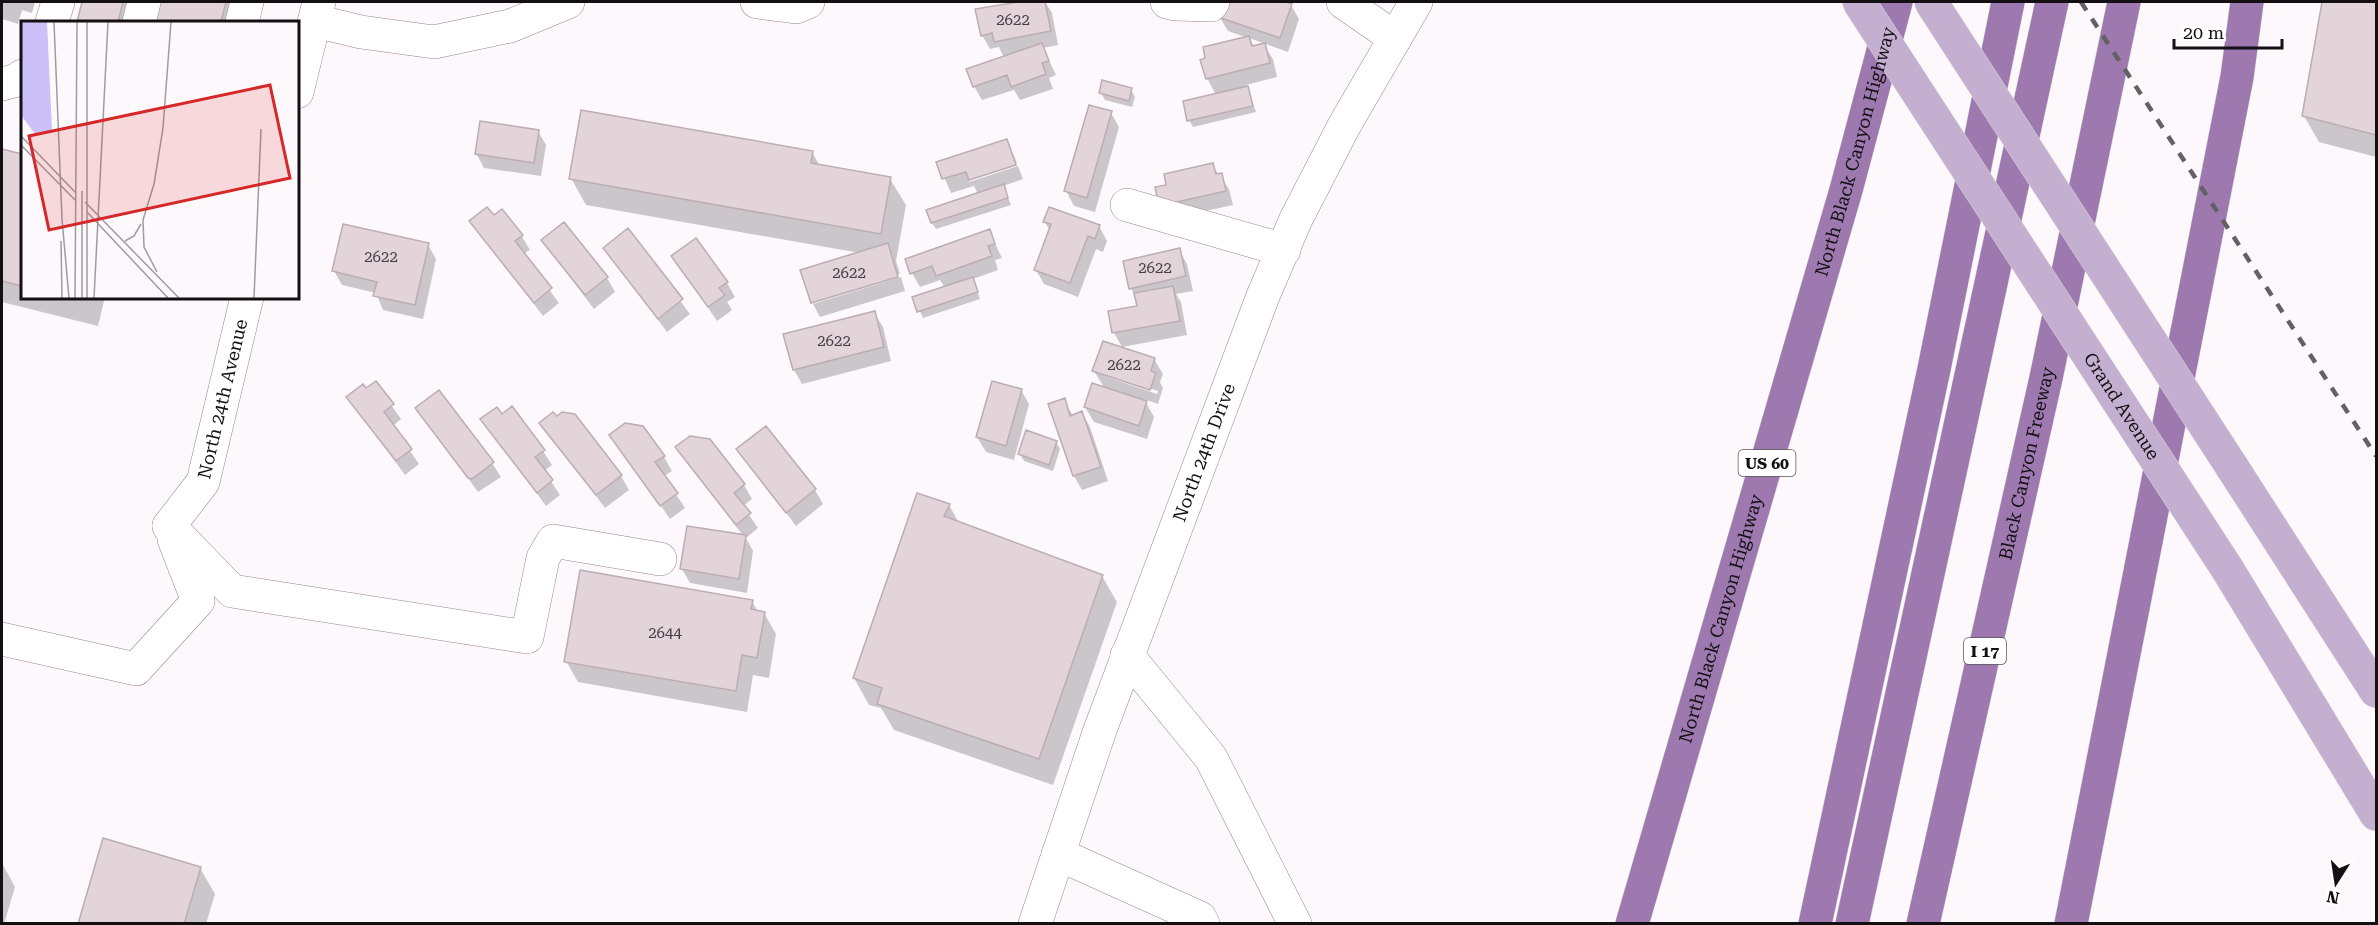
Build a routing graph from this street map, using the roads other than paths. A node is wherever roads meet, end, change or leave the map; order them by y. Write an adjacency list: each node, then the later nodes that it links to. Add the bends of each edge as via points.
1 (58, 2): 20 (street)
2 (144, 2): 21 (street)
3 (247, 2): 22 (street)
4 (568, 2): 19 (street, via 510,26 434,42 361,32)
5 (757, 2): 6 (street, via 796,7)
6 (808, 2)
7 (1167, 2): 8 (street)
8 (1213, 2)
9 (1343, 2): 23 (street)
10 (1416, 2): 23 (street, North 24th Drive)
11 (1859, 2): 38 (main road, Grand Avenue, bridge, via 2228,570)
12 (1896, 2): 43 (highway, North Black Canyon Highway / US 60, via 1843,202)
13 (1930, 2): 35 (main road, bridge)
14 (2008, 2): 44 (highway)
15 (2052, 2): 45 (highway)
16 (2124, 2): 46 (highway, Black Canyon Freeway / I 17, via 2043,389)
17 (2247, 2): 25 (highway)
18 (2255, 2): 25 (main road)
19 (317, 11): 27 (street)
20 (52, 21)
21 (139, 21)
22 (242, 21)
23 (1395, 38): 29 (street, North 24th Drive, via 1344,126)
24 (21, 77): 26 (street)
25 (2237, 77): 47 (highway)
26 (2, 84)
27 (298, 88)
28 (1127, 205): 29 (street)
29 (1284, 250): 34 (street, North 24th Drive, via 1236,365)
30 (247, 298): 31 (street, North 24th Avenue, via 203,482)
31 (169, 526): 32 (street, via 232,591 527,637 543,558 554,541); 33 (street, via 198,602 136,669)
32 (660, 559)
33 (2, 639)
34 (1127, 655): 39 (street, North 24th Drive); 42 (street, via 1211,758)
35 (2355, 656): 36 (main road); 37 (main road)
36 (2376, 685)
37 (2376, 691)
38 (2376, 814)
39 (1058, 854): 40 (street, North 24th Drive); 41 (street, via 1200,918)
40 (1035, 924)
41 (1203, 924)
42 (1295, 924)
43 (1632, 924)
44 (1815, 924)
45 (1852, 924)
46 (1923, 924)
47 (2071, 924)

